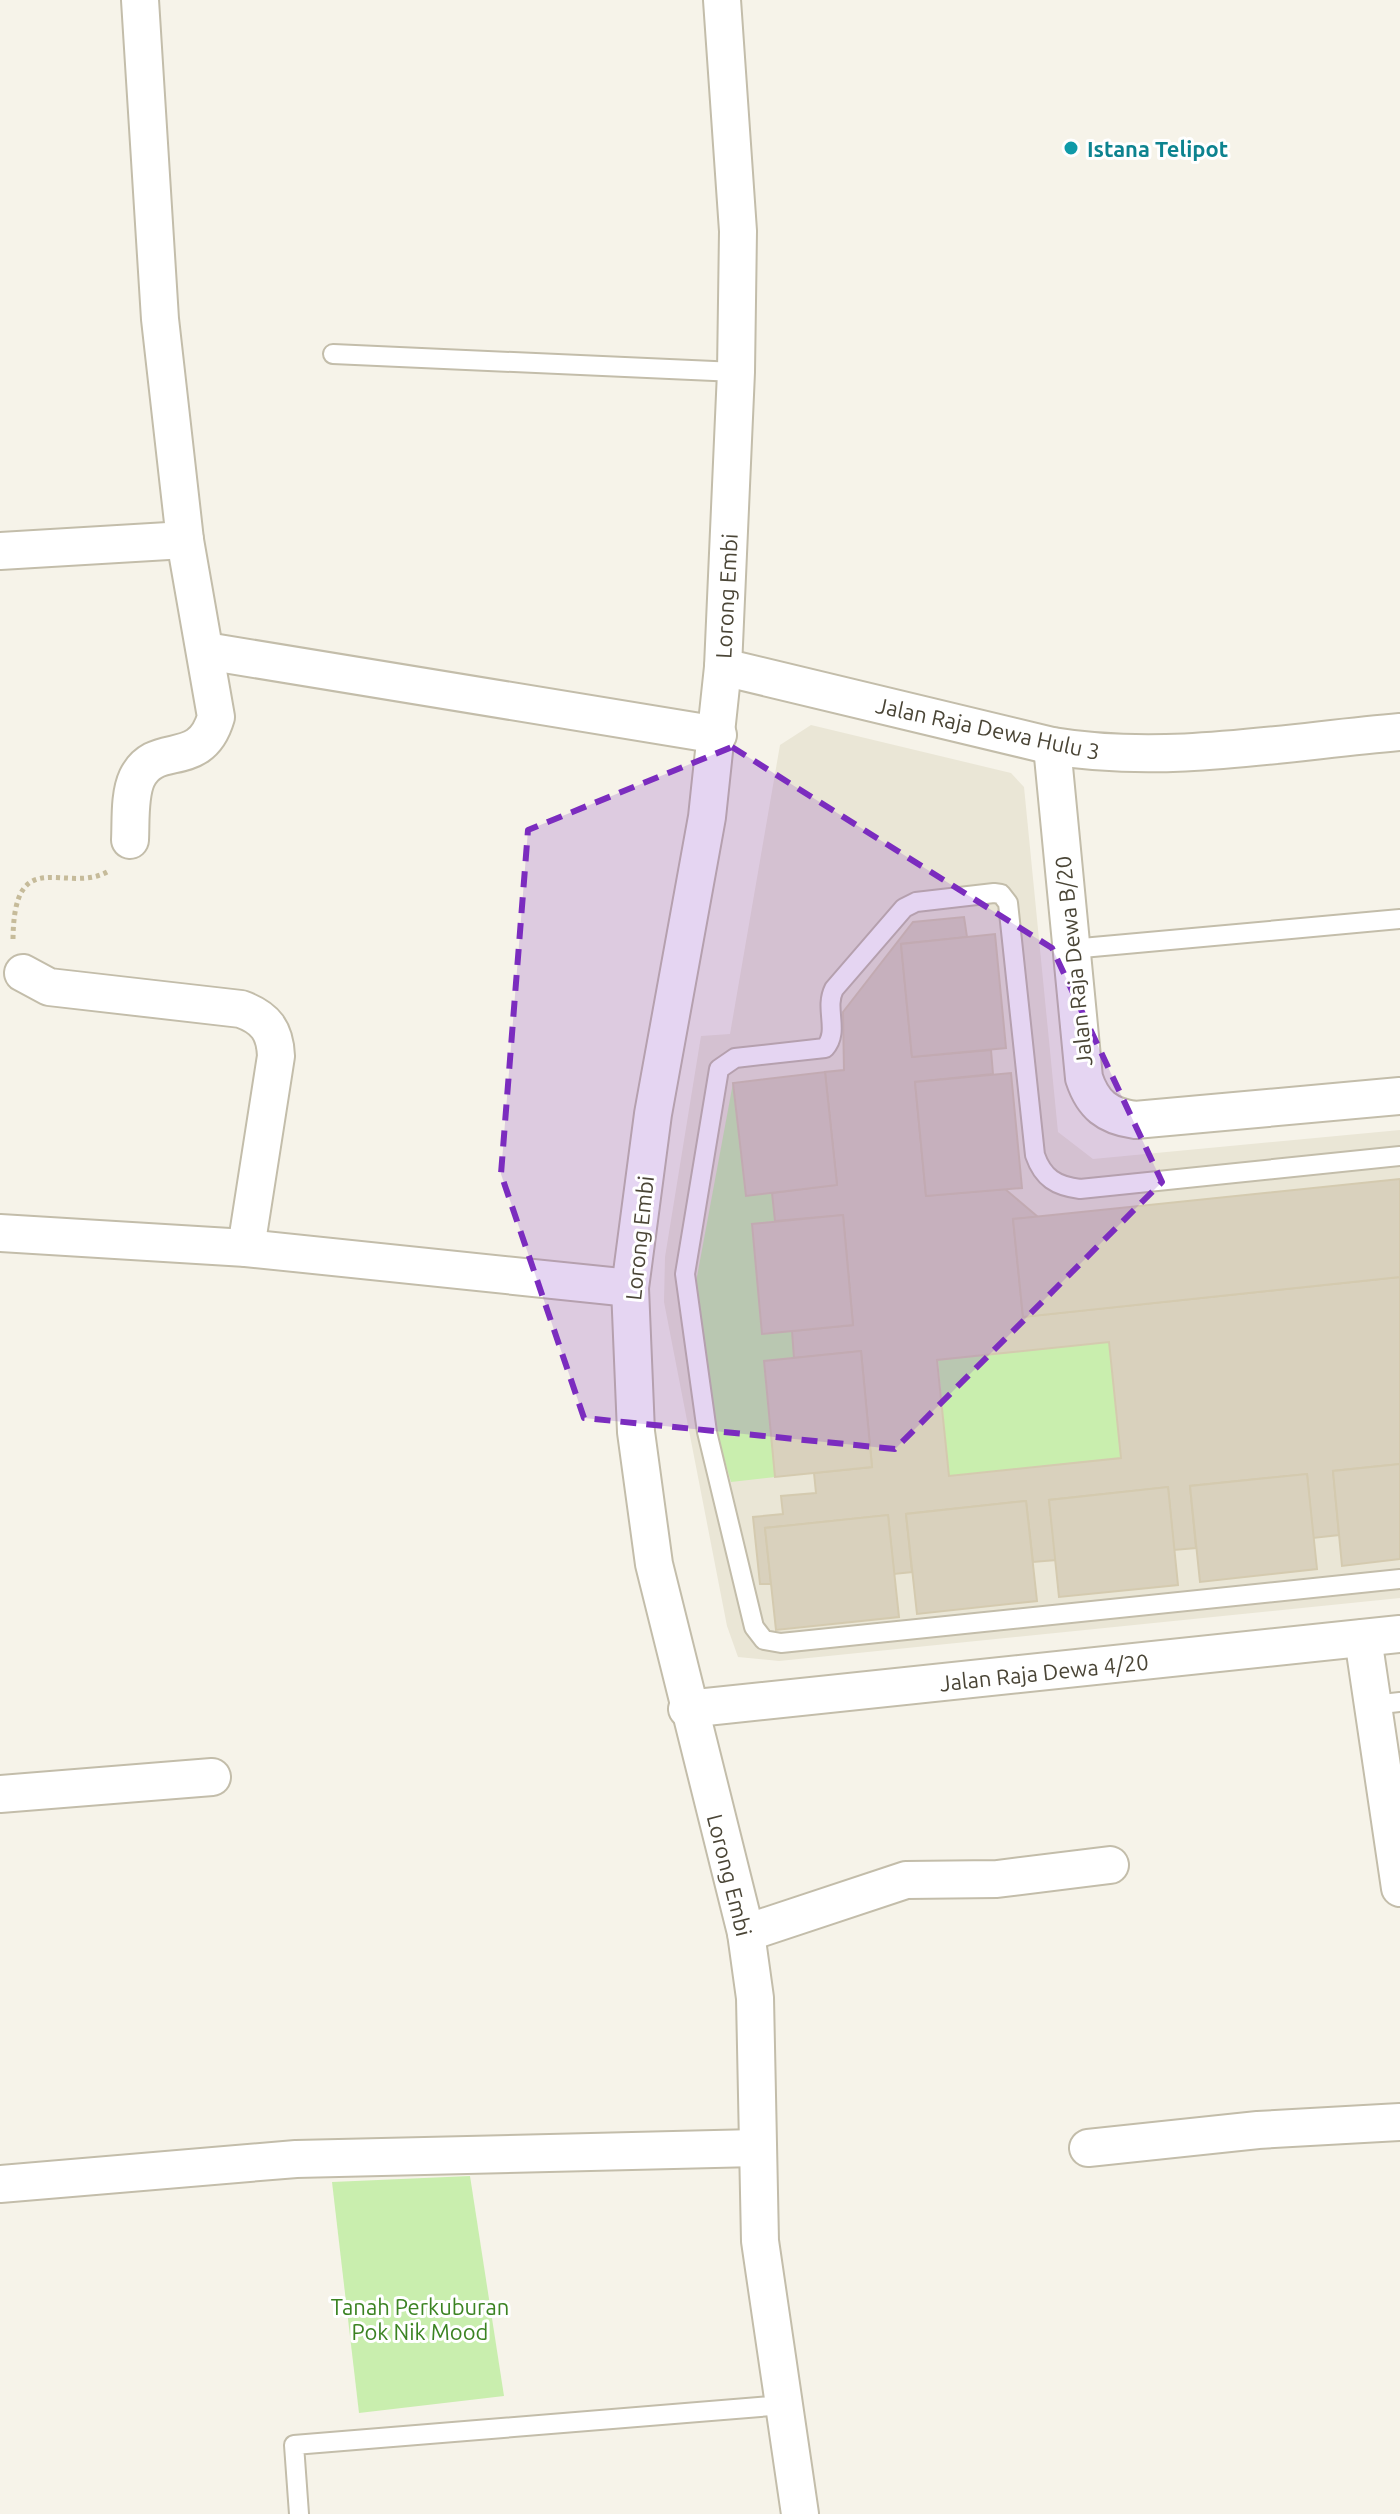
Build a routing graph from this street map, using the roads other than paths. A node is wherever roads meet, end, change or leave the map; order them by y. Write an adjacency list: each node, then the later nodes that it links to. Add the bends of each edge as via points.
1 (140, 0): 5 (street, via 160,319)
2 (722, 0): 4 (street, Lorong Embi, via 738,200)
3 (333, 354): 4 (lane)
4 (736, 372): 8 (street, Lorong Embi)
5 (185, 540): 6 (street); 7 (street)
6 (0, 551)
7 (206, 651): 10 (street); 12 (street, via 216,717 212,731 192,751 146,766 134,792)
8 (723, 667): 10 (street, Lorong Embi); 11 (street, Jalan Raja Dewa Hulu 3)
9 (1400, 732): 11 (street, Jalan Raja Dewa Hulu 3, via 1131,755)
10 (718, 735): 20 (street, Lorong Embi, via 653,1114)
11 (1052, 746): 14 (street, Jalan Raja Dewa B/20)
12 (130, 840)
13 (1400, 919): 14 (lane)
14 (1071, 949): 16 (street, Jalan Raja Dewa B/20, via 1084,1078 1102,1110 1119,1118)
15 (23, 973): 19 (street, via 49,987 241,1009 269,1025 276,1056)
16 (1400, 1096)
17 (1400, 1156): 21 (lane, via 1080,1189 1051,1181 1040,1171 1035,1155 1006,897 994,893 916,902 904,908 834,989 829,1001 832,1036 825,1048 735,1058 719,1069 685,1274 707,1432 754,1627 764,1640 781,1643)
18 (0, 1233): 19 (street)
19 (246, 1248): 20 (street)
20 (630, 1288): 25 (street, Lorong Embi, via 636,1432 654,1564)
21 (1400, 1579)
22 (1400, 1634): 23 (street, Jalan Raja Dewa 4/20)
23 (1363, 1638): 24 (street); 25 (street, Jalan Raja Dewa 4/20)
24 (1386, 1704): 29 (street)
25 (687, 1709): 30 (street, Lorong Embi)
26 (212, 1777): 27 (street)
27 (0, 1794)
28 (1110, 1865): 30 (street, via 997,1879 906,1880)
29 (1400, 1888)
30 (746, 1933): 32 (street, Lorong Embi, via 759,2068)
31 (1400, 2122): 33 (street)
32 (756, 2148): 34 (street, via 296,2159); 35 (street, Lorong Embi, via 760,2241)
33 (1088, 2148)
34 (0, 2184)
35 (784, 2405): 36 (lane, via 294,2445); 37 (street, Lorong Embi)
36 (299, 2514)
37 (800, 2514)

